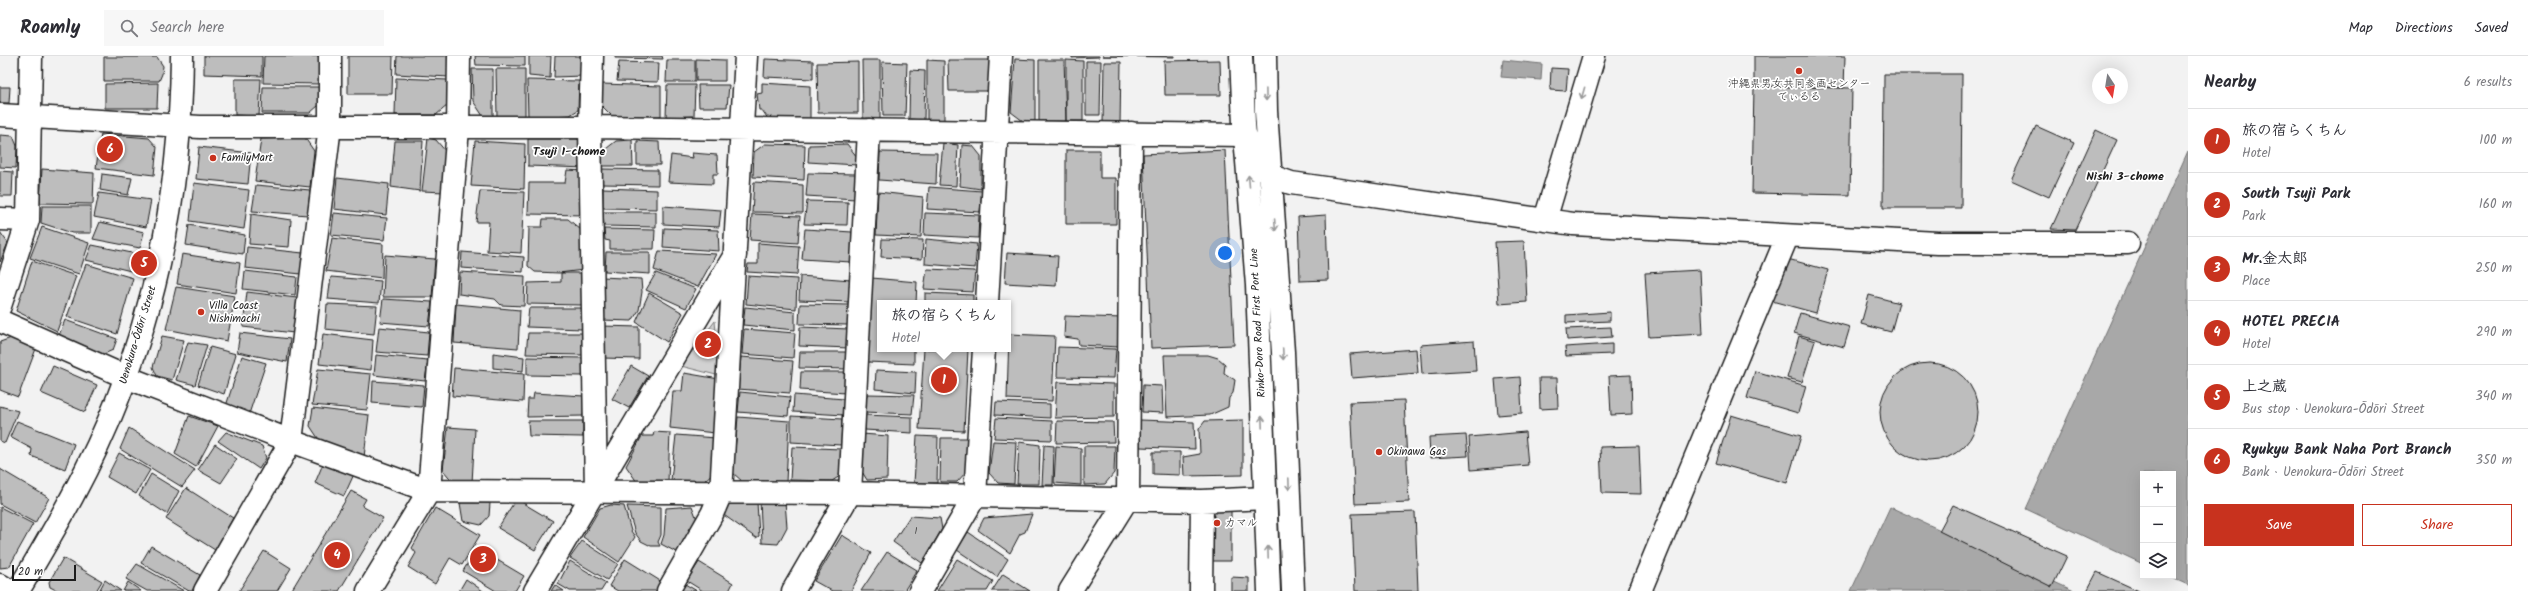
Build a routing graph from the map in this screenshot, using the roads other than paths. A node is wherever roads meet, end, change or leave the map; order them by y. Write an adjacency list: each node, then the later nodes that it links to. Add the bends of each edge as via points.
1 (31, 56): 12 (street)
2 (182, 56): 13 (street, Uenokura-Ōdōri Street)
3 (330, 56): 14 (street)
4 (459, 56): 16 (street)
5 (592, 56): 15 (street)
6 (746, 56): 17 (street)
7 (1001, 56): 19 (street)
8 (1241, 56): 21 (street, Rinko-Doro Road First Port Line)
9 (1265, 56): 22 (street, Rinko-Doro Road First Port Line, one-way to 22, via 1266,111)
10 (1594, 56): 25 (street, one-way to 25)
11 (0, 115): 12 (street)
12 (31, 117): 13 (street); 24 (street)
13 (180, 126): 14 (street); 33 (street, Uenokura-Ōdōri Street, via 175,175 160,258)
14 (330, 126): 16 (street); 34 (street)
15 (590, 127): 16 (street); 17 (street); 36 (street)
16 (458, 128): 35 (street)
17 (742, 129): 18 (street); 28 (street)
18 (869, 130): 19 (street); 38 (street)
19 (998, 132): 20 (street); 29 (street)
20 (1131, 133): 21 (street); 40 (street)
21 (1245, 135): 22 (street); 41 (street, Rinko-Doro Road First Port Line, one-way to 21, via 1257,285)
22 (1272, 176): 25 (street, via 1290,183); 55 (street, Rinko-Doro Road First Port Line, one-way to 55, via 1283,344)
23 (0, 219): 24 (street)
24 (28, 220): 30 (street)
25 (1545, 220): 26 (street, via 1573,224)
26 (1787, 237): 27 (street, via 1938,243); 56 (street)
27 (2128, 243)
28 (736, 255): 36 (street); 37 (street)
29 (987, 300)
30 (0, 306)
31 (0, 321): 33 (street)
32 (984, 352): 39 (street)
33 (126, 377): 34 (street); 45 (street, Uenokura-Ōdōri Street, via 80,483)
34 (291, 442): 35 (street); 46 (street)
35 (429, 490): 36 (street); 47 (street)
36 (596, 491): 37 (street); 48 (street)
37 (721, 492): 38 (street); 49 (street, via 712,514)
38 (850, 492): 39 (street); 50 (street)
39 (975, 496): 40 (street); 51 (street)
40 (1128, 498): 42 (street); 52 (street)
41 (1266, 498): 42 (street); 54 (street, Rinko-Doro Road First Port Line, one-way to 41)
42 (1202, 500): 53 (street)
43 (0, 585): 44 (street)
44 (10, 591)
45 (18, 591)
46 (205, 591)
47 (368, 591)
48 (535, 591)
49 (668, 591)
50 (793, 591)
51 (920, 591)
52 (1070, 591)
53 (1201, 591)
54 (1269, 591)
55 (1293, 591)
56 (1640, 591)

